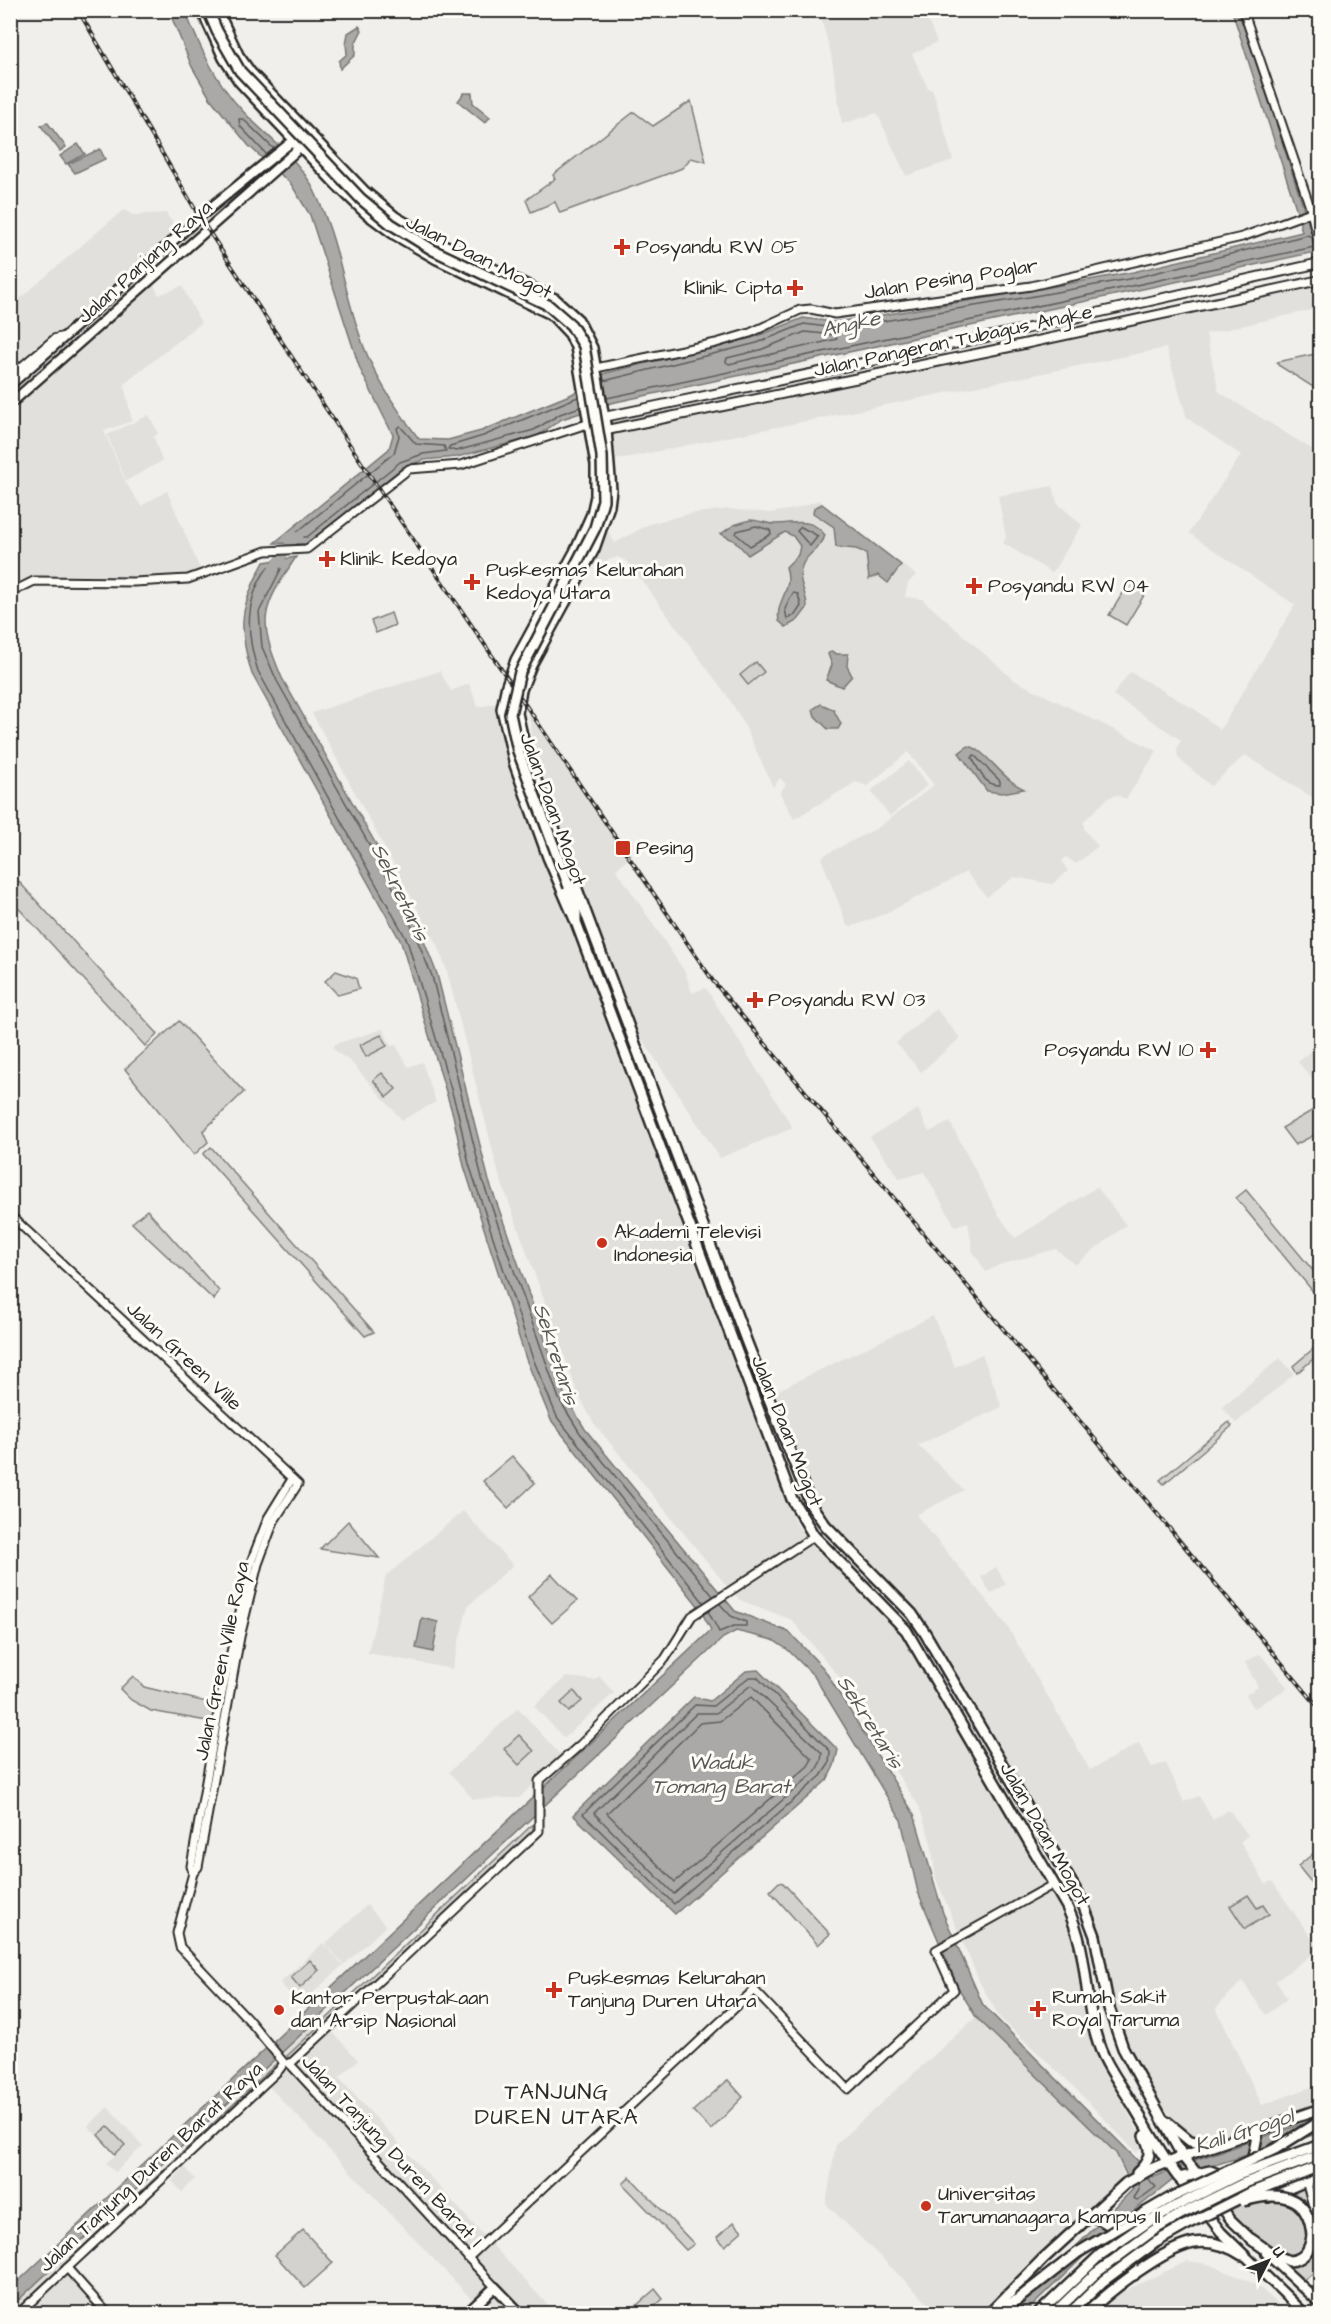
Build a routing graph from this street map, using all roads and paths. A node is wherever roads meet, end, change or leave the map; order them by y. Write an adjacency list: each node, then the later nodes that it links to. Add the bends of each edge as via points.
1 (201, 10): 6 (highway, Jalan Daan Mogot, via 240,82)
2 (210, 10): 40 (highway, Jalan Daan Mogot, bridge, via 249,76 363,197 434,247 558,306 584,336 606,457 606,496 596,534 520,681 514,719)
3 (217, 10): 5 (highway, Jalan Daan Mogot, via 250,72)
4 (1243, 10): 10 (street)
5 (310, 134): 6 (main road, Jalan Panjang Raya); 7 (highway); 9 (highway, Jalan Daan Mogot)
6 (294, 146): 7 (highway, Jalan Daan Mogot); 12 (main road, Jalan Panjang Raya, via 265,163); 14 (main road, Jalan Panjang Raya, via 272,172)
7 (307, 152): 13 (highway, Jalan Daan Mogot)
8 (1320, 207): 10 (street, Jalan Pesing Poglar)
9 (385, 209): 11 (highway, Jalan Daan Mogot); 13 (highway, via 384,218)
10 (1310, 212): 16 (street); 24 (street, Jalan Pesing Poglar, via 1242,237 1031,286 835,314 800,310 728,340)
11 (395, 217): 15 (highway, via 386,220); 24 (highway, Jalan Daan Mogot, via 542,291 562,305 588,337)
12 (198, 218): 14 (main road); 21 (main road, Jalan Panjang Raya)
13 (376, 221): 15 (highway, Jalan Daan Mogot)
14 (206, 229): 28 (main road, Jalan Panjang Raya)
15 (387, 229): 31 (highway, Jalan Daan Mogot, via 437,259 551,314 570,334 583,374)
16 (1320, 250)
17 (1320, 263): 19 (main road, Jalan Pangeran Tubagus Angke)
18 (1320, 280): 22 (main road, Jalan Pangeran Tubagus Angke)
19 (1029, 328): 20 (main road, Jalan Pangeran Tubagus Angke); 22 (main road, via 1026,335)
20 (1016, 331): 23 (main road, via 1021,337); 27 (main road, Jalan Pangeran Tubagus Angke)
21 (65, 336): 25 (main road, Jalan Panjang Raya, via 55,339); 26 (main road, Jalan Panjang Raya)
22 (1032, 342): 23 (main road, Jalan Pangeran Tubagus Angke)
23 (1019, 345): 29 (main road, Jalan Pangeran Tubagus Angke)
24 (597, 370): 30 (highway, Jalan Daan Mogot)
25 (10, 378)
26 (10, 385)
27 (726, 392): 29 (main road, via 724,399); 30 (main road, Jalan Pangeran Tubagus Angke)
28 (10, 404)
29 (728, 405): 32 (main road, Jalan Pangeran Tubagus Angke)
30 (603, 414): 32 (highway, Jalan Daan Mogot)
31 (591, 424): 32 (main road, Jalan Pangeran Tubagus Angke); 33 (highway, Jalan Daan Mogot, via 596,496 576,550); 34 (street, via 456,467 410,470 312,547 274,550 188,579 34,580)
32 (606, 430): 35 (highway, Jalan Daan Mogot, via 611,476 609,506 594,549)
33 (553, 590): 35 (highway); 37 (highway, Jalan Daan Mogot, via 520,651 507,685 502,709)
34 (10, 593)
35 (567, 597): 36 (highway, Jalan Daan Mogot, via 521,690 517,712)
36 (524, 747): 37 (highway, via 517,751); 38 (highway, Jalan Daan Mogot)
37 (510, 748): 39 (highway, Jalan Daan Mogot)
38 (530, 761): 39 (highway, via 521,758); 41 (highway, Jalan Daan Mogot)
39 (515, 765): 42 (highway, Jalan Daan Mogot)
40 (570, 887): 41 (highway, Jalan Daan Mogot); 42 (highway, Jalan Daan Mogot)
41 (587, 916): 44 (highway, Jalan Daan Mogot)
42 (576, 922): 45 (highway, Jalan Daan Mogot)
43 (10, 1215): 48 (street, Jalan Green Ville)
44 (743, 1332): 45 (highway); 46 (highway, Jalan Daan Mogot)
45 (730, 1336): 47 (highway, Jalan Daan Mogot)
46 (747, 1343): 47 (highway); 50 (highway, Jalan Daan Mogot, via 815,1513 912,1614)
47 (734, 1347): 49 (highway, Jalan Daan Mogot, via 792,1499)
48 (295, 1481): 55 (street, Jalan Green Ville Raya, via 268,1518 251,1562 220,1702 191,1866 193,1873 177,1933)
49 (814, 1536): 51 (highway, Jalan Daan Mogot, via 906,1630); 57 (street, via 694,1614 665,1659 580,1745 538,1781 539,1830)
50 (996, 1756): 51 (highway); 52 (highway, Jalan Daan Mogot)
51 (984, 1764): 53 (highway, Jalan Daan Mogot)
52 (1007, 1774): 53 (highway); 61 (highway, Jalan Daan Mogot, via 1084,1905 1095,1936 1115,2029 1133,2070)
53 (994, 1782): 54 (highway, Jalan Daan Mogot)
54 (1054, 1884): 59 (highway, Jalan Daan Mogot, via 1083,1948 1096,2039); 80 (street, via 936,1950 954,1990 848,2089 754,1990)
55 (180, 1947): 56 (street, Jalan Tanjung Duren Barat I)
56 (283, 2059): 57 (street, Jalan Tanjung Duren Barat I); 58 (street, Jalan Tanjung Duren Barat Raya)
57 (291, 2066): 58 (street, Jalan Tanjung Duren Barat Raya); 80 (street, Jalan Tanjung Duren Barat I)
58 (279, 2070): 81 (street, Jalan Tanjung Duren Barat Raya)
59 (1113, 2075): 69 (highway, via 1150,2146); 70 (highway, Jalan Daan Mogot)
60 (1320, 2109): 63 (highway)
61 (1161, 2117): 64 (highway, via 1190,2140); 67 (highway, Jalan Daan Mogot)
62 (1320, 2121): 90 (highway, bridge, via 1268,2152 1159,2204 1077,2253)
63 (1257, 2134): 64 (highway); 74 (highway, via 1251,2167 1257,2184 1266,2190)
64 (1219, 2145): 67 (highway)
65 (1320, 2145): 91 (highway, bridge, via 1238,2175 1151,2220 1100,2255)
66 (1320, 2155): 92 (highway, bridge, via 1223,2192 1154,2230 1096,2273)
67 (1185, 2159): 70 (highway); 71 (highway, Jalan Daan Mogot)
68 (1320, 2166): 75 (highway, bridge)
69 (1148, 2167): 70 (highway); 76 (highway)
70 (1174, 2172): 71 (highway); 79 (main road)
71 (1196, 2173): 74 (highway, via 1218,2174 1257,2202); 78 (main road, via 1230,2220)
72 (1320, 2175): 73 (highway)
73 (1306, 2180): 74 (highway); 77 (street)
74 (1281, 2191)
75 (1219, 2207): 77 (highway, bridge, via 1280,2195 1303,2208); 93 (highway, bridge, via 1171,2234 1102,2282)
76 (1091, 2216): 82 (highway, via 1114,2229 1127,2243); 89 (highway)
77 (1316, 2234): 78 (highway, via 1304,2256 1289,2261)
78 (1251, 2239): 84 (main road)
79 (1242, 2255): 82 (highway, via 1219,2244 1195,2243); 95 (main road)
80 (468, 2258): 83 (street, Jalan Tanjung Duren Barat I)
81 (67, 2268): 85 (street, Jalan Tanjung Duren Barat Raya); 86 (street)
82 (1134, 2275): 94 (highway)
83 (495, 2287): 87 (main road); 88 (main road)
84 (1320, 2303)
85 (18, 2313)
86 (108, 2313)
87 (466, 2313)
88 (521, 2313)
89 (988, 2313)
90 (994, 2313)
91 (1038, 2313)
92 (1053, 2313)
93 (1069, 2313)
94 (1086, 2313)
95 (1305, 2313)

